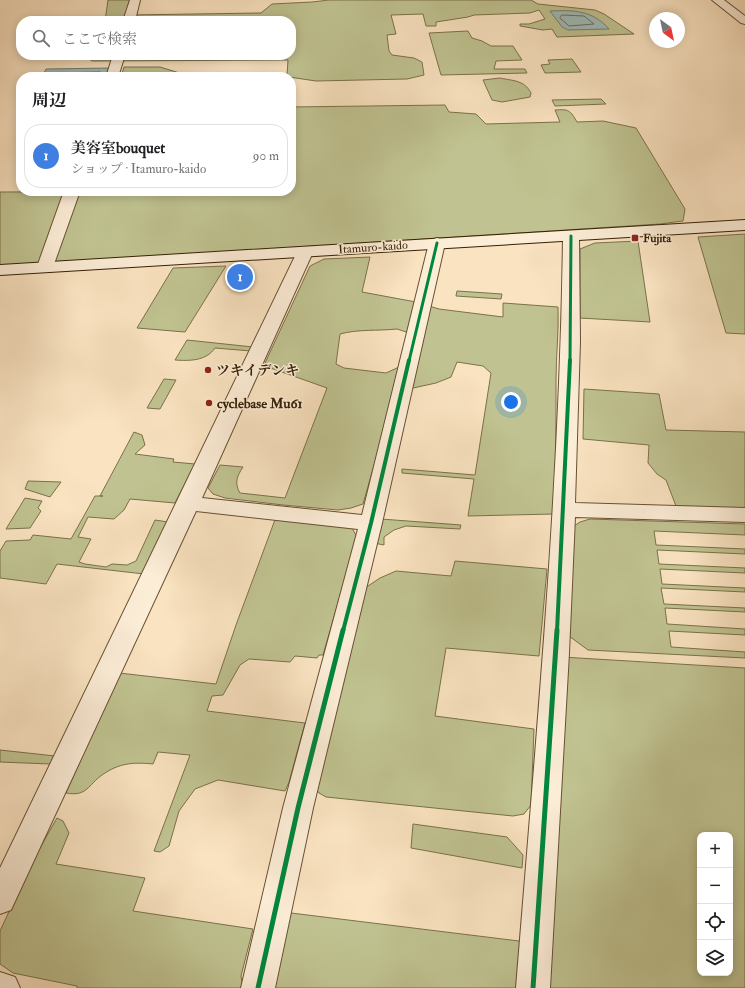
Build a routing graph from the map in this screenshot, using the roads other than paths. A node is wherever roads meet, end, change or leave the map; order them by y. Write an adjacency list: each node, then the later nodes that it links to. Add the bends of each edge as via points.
1 (135, 0): 3 (street)
2 (717, 0): 4 (street)
3 (130, 16)
4 (745, 21)
5 (117, 60): 6 (street)
6 (114, 72)
7 (70, 196): 12 (street)
8 (745, 225): 9 (street, Itamuro-kaido)
9 (571, 236): 10 (street, Itamuro-kaido); 15 (street, via 571,342)
10 (437, 243): 11 (street, Itamuro-kaido); 17 (street)
11 (305, 252): 12 (street, Itamuro-kaido); 14 (street)
12 (45, 267): 13 (street, Itamuro-kaido)
13 (0, 270)
14 (188, 503): 17 (street); 18 (street)
15 (564, 510): 16 (street); 20 (street)
16 (745, 515)
17 (371, 523): 19 (street, via 298,808)
18 (0, 900)
19 (258, 988)
20 (533, 988)

